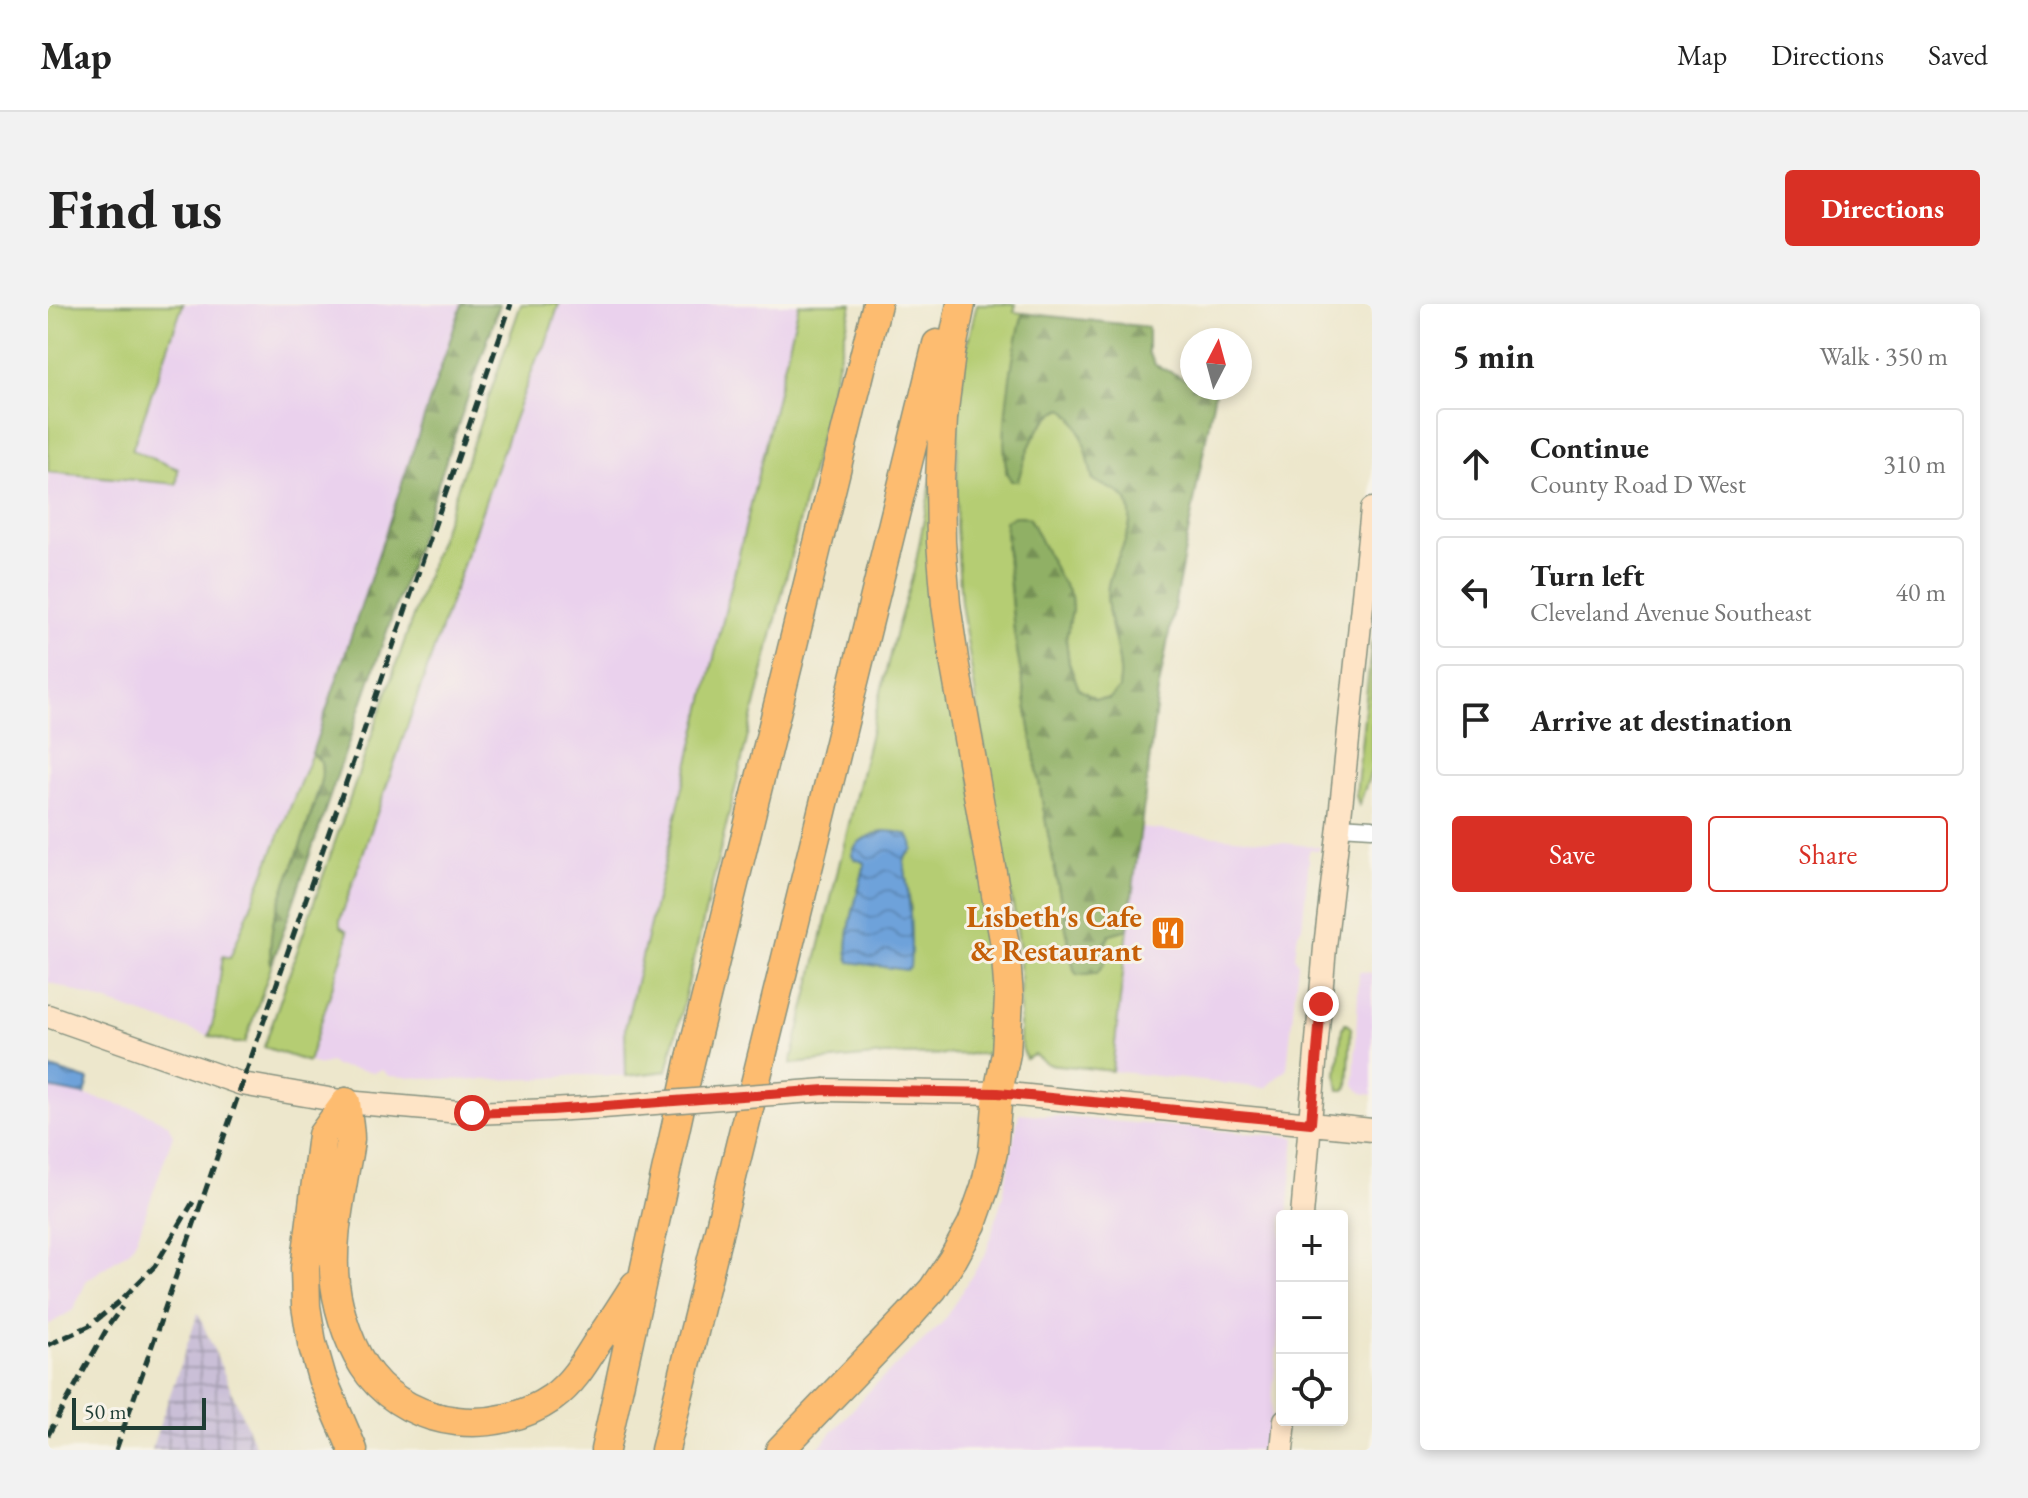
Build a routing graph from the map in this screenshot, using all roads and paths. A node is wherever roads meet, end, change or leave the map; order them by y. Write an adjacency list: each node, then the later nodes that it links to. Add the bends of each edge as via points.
1 (877, 304): 13 (highway)
2 (947, 304): 17 (highway)
3 (961, 304): 8 (highway, via 943,418 941,542 955,666 1005,945 1009,997)
4 (1372, 509): 5 (street)
5 (1339, 826): 6 (street); 10 (street)
6 (1372, 828)
7 (48, 1016): 9 (street, via 242,1084)
8 (998, 1093): 9 (street, bridge, via 826,1090 472,1113); 10 (street); 18 (highway, via 985,1187 953,1259 908,1317)
9 (346, 1102): 13 (highway, via 350,1140 335,1227 335,1285 353,1346 369,1374 399,1401 441,1419 464,1422 491,1422 536,1408 573,1381); 15 (highway, via 322,1135 305,1268 312,1343)
10 (1311, 1123): 11 (street); 12 (street)
11 (1372, 1130)
12 (1303, 1210)
13 (644, 1271): 16 (highway)
14 (1284, 1426): 19 (street)
15 (353, 1450)
16 (605, 1450)
17 (665, 1450)
18 (780, 1450)
19 (1282, 1450)

